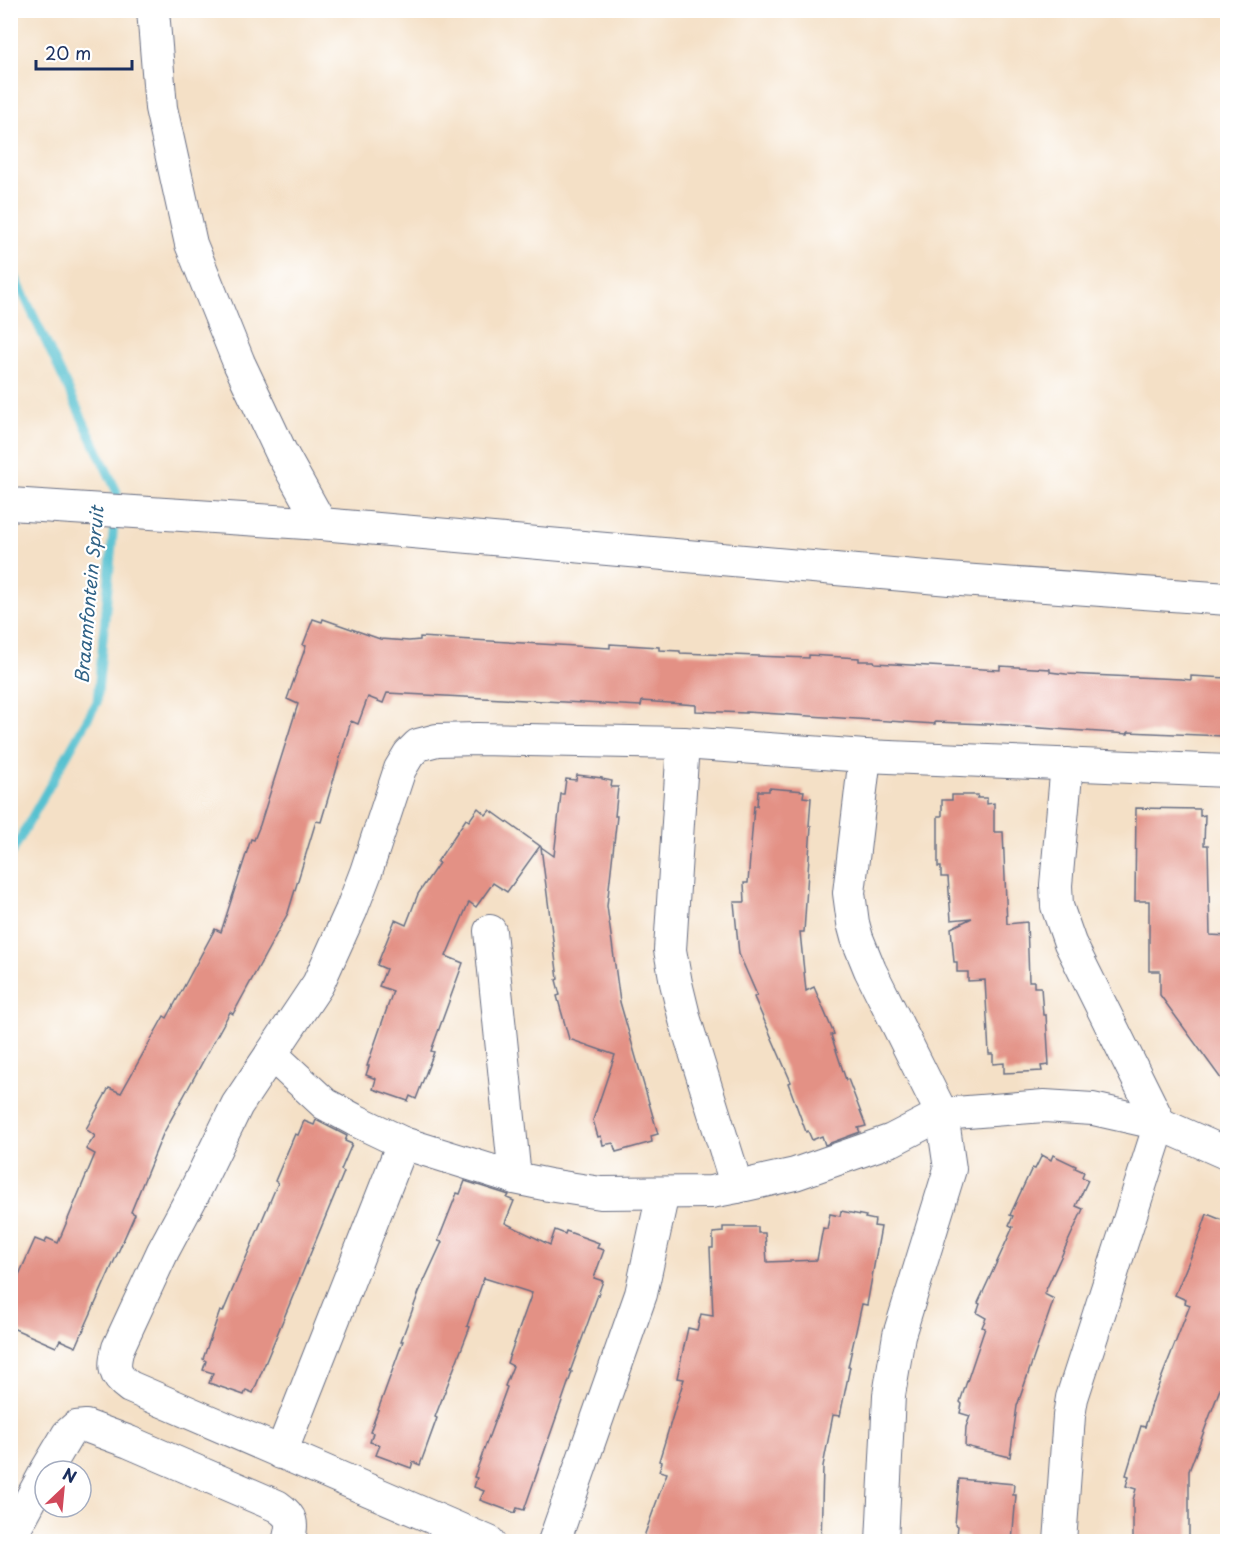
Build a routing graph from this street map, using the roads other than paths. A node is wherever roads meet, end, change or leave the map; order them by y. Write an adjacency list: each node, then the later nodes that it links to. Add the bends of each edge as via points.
1 (153, 10): 3 (street, via 161,108 191,244 239,363)
2 (10, 504): 3 (street)
3 (321, 524): 4 (street)
4 (1227, 599)
5 (683, 743): 6 (street); 10 (street, via 477,739 437,740 418,745 400,769 366,872 318,984); 16 (street, via 670,950 685,1020)
6 (865, 756): 7 (street); 11 (street, via 849,893 853,923 870,970)
7 (1067, 764): 8 (street); 12 (street, via 1057,906 1070,943)
8 (1227, 771)
9 (490, 931): 15 (street)
10 (271, 1054): 13 (street, via 326,1104); 18 (street, via 237,1104 163,1251 118,1348 115,1372 130,1387)
11 (942, 1114): 12 (street, via 1044,1106 1093,1109); 16 (street, via 892,1140 795,1174); 25 (street, via 950,1169 899,1335 889,1395)
12 (1160, 1124): 14 (street); 26 (street, via 1072,1398)
13 (403, 1143): 15 (street); 18 (street)
14 (1227, 1154)
15 (515, 1178): 17 (street, via 601,1193)
16 (737, 1187): 17 (street)
17 (663, 1193): 24 (street, via 641,1294)
18 (281, 1453): 23 (street)
19 (53, 1459): 22 (street, via 68,1434 76,1427 86,1426 286,1512 292,1528)
20 (33, 1496): 21 (street)
21 (10, 1538)
22 (288, 1542)
23 (489, 1542)
24 (554, 1542)
25 (882, 1542)
26 (1060, 1542)

